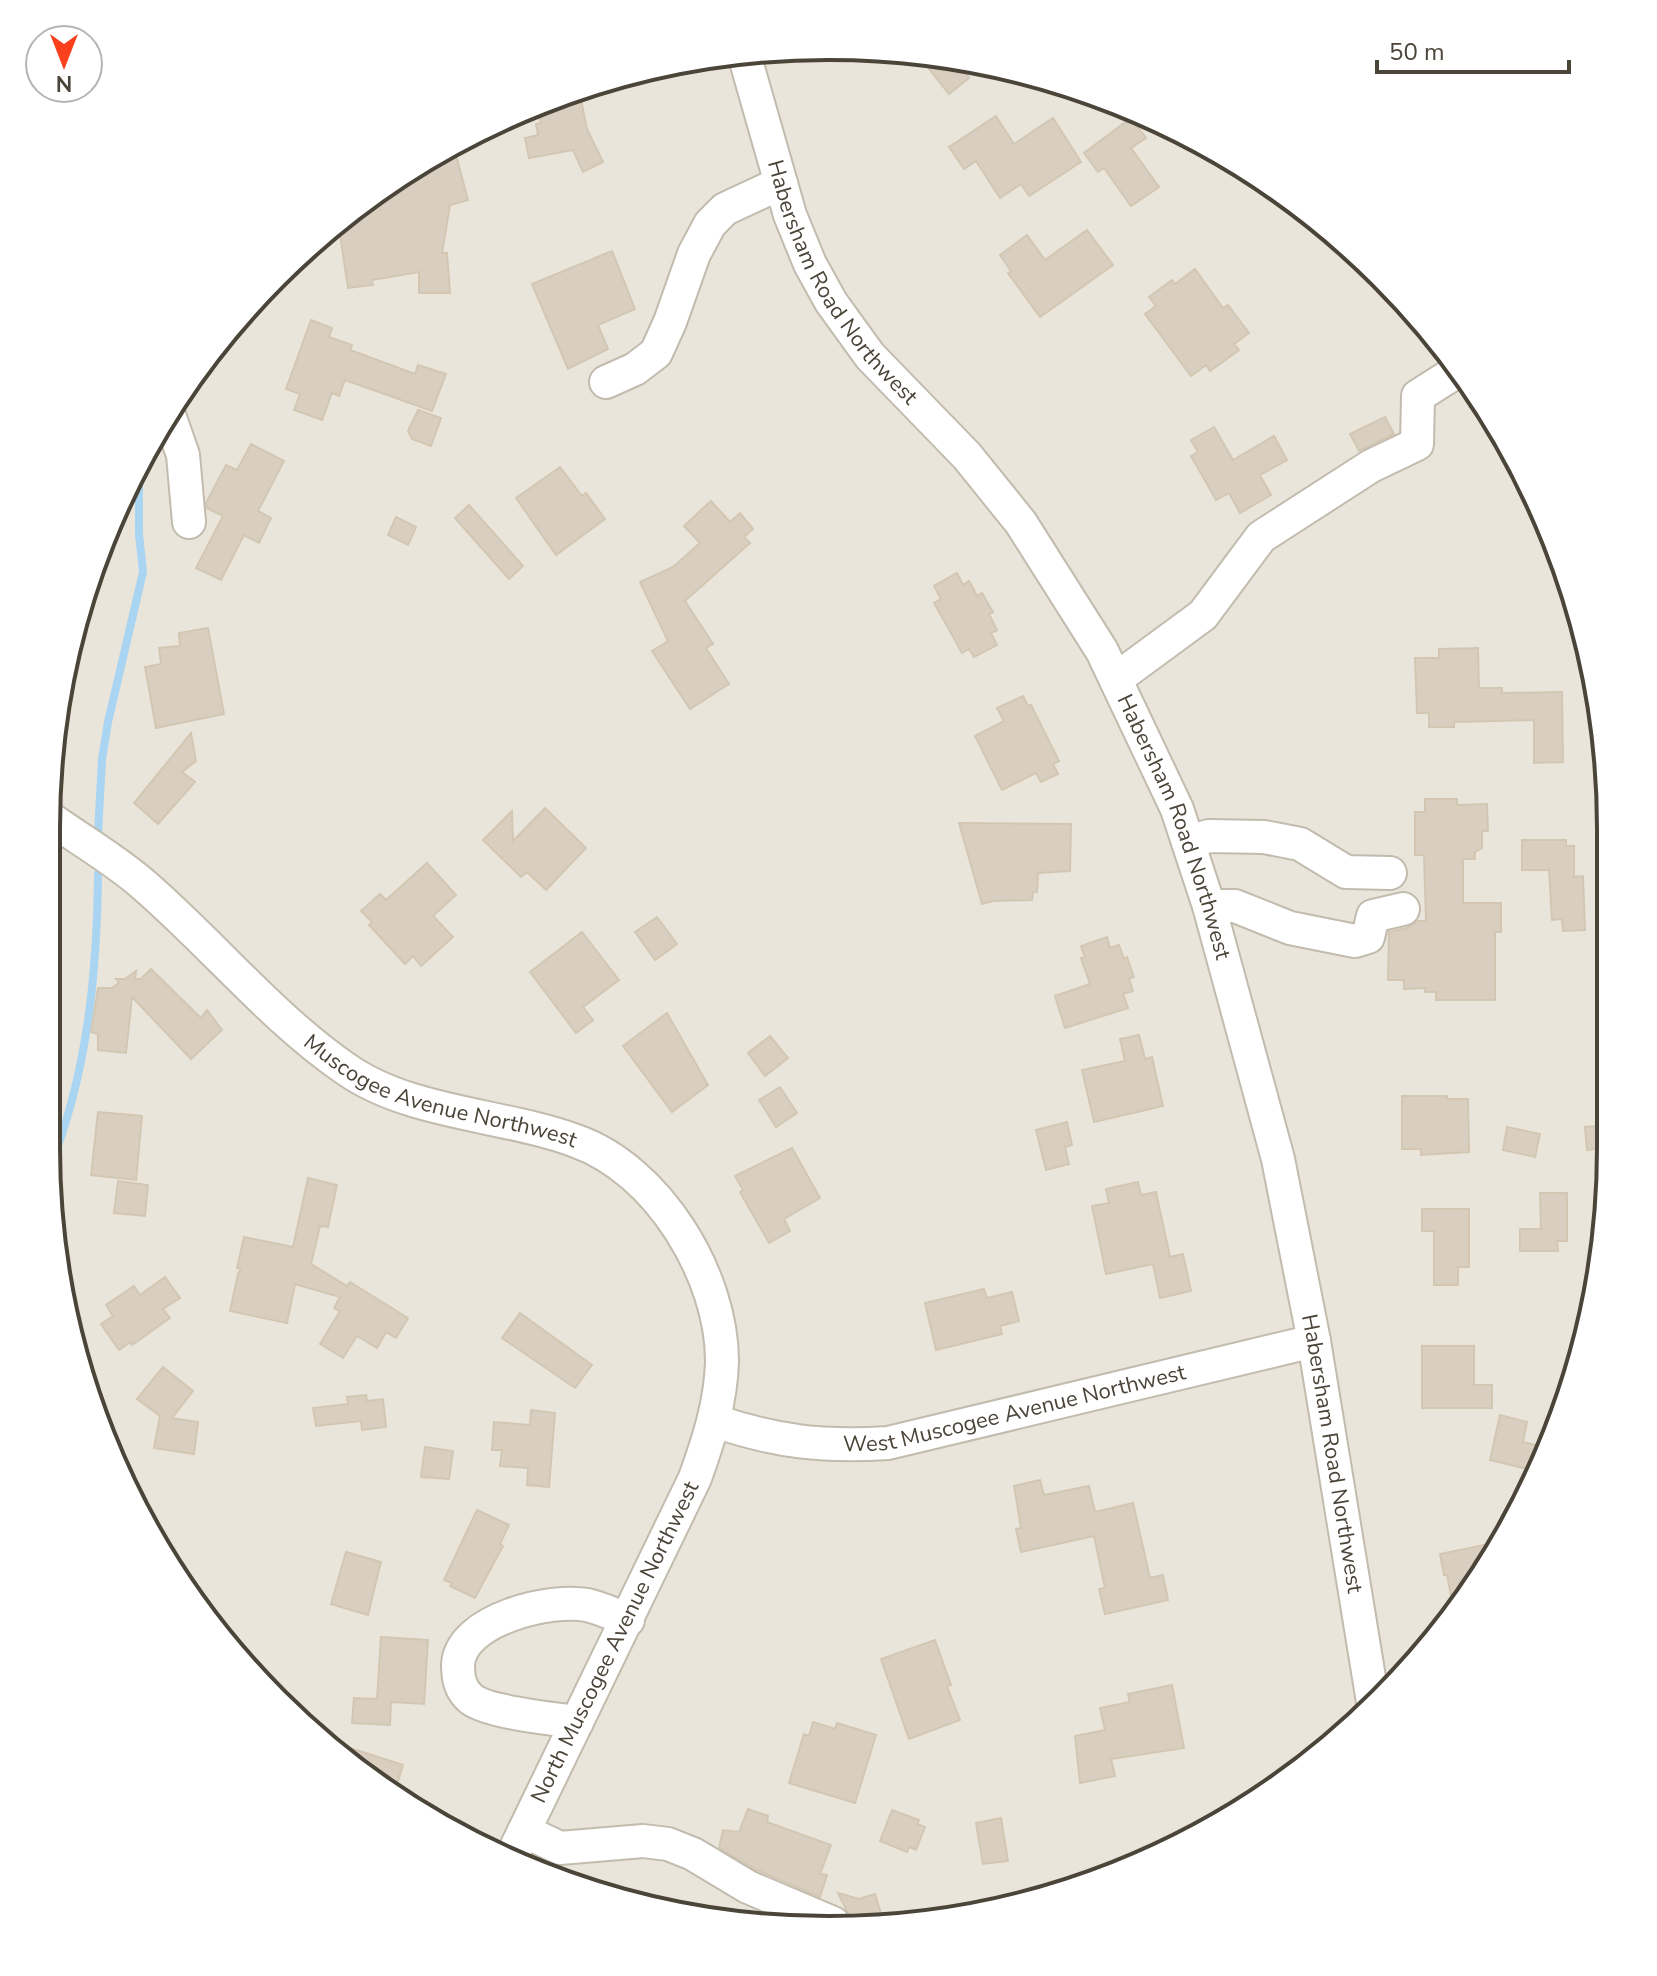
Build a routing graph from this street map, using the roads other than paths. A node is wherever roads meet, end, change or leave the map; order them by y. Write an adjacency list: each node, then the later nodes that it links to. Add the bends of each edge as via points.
1 (747, 65): 2 (street, Habersham Road Northwest)
2 (781, 183): 4 (street, via 725,209 710,224 656,353); 7 (street, Habersham Road Northwest, via 810,264 831,302 870,356 967,456 1021,523)
3 (1449, 376): 7 (street, via 1418,396 1417,444 1371,466 1261,537 1203,615)
4 (606, 382)
5 (173, 428): 6 (street, via 183,455)
6 (189, 522)
7 (1116, 679): 9 (street, Habersham Road Northwest)
8 (60, 825): 14 (street, Muscogee Avenue Northwest, via 143,884 313,1045 348,1071 407,1098 576,1141 607,1155 640,1180 675,1222 711,1296 722,1358)
9 (1188, 842): 10 (street, via 1209,836 1264,837 1300,844 1346,872); 11 (street, Habersham Road Northwest)
10 (1390, 873)
11 (1209, 906): 12 (street, via 1235,906 1290,928 1355,941 1368,937 1373,916); 13 (street, Habersham Road Northwest, via 1278,1159)
12 (1403, 909)
13 (1314, 1341): 14 (street, West Muscogee Avenue Northwest, via 888,1443 800,1443); 16 (street, Habersham Road Northwest)
14 (715, 1421): 15 (street, North Muscogee Avenue Northwest, via 695,1478)
15 (628, 1620): 17 (street, North Muscogee Avenue Northwest); 17 (street, via 586,1605 519,1612 483,1627 458,1659 461,1687 472,1700)
16 (1371, 1692)
17 (577, 1722): 18 (street, North Muscogee Avenue Northwest)
18 (524, 1831): 19 (street, North Muscogee Avenue Northwest); 20 (street, via 560,1848 668,1844)
19 (515, 1849)
20 (815, 1915)

